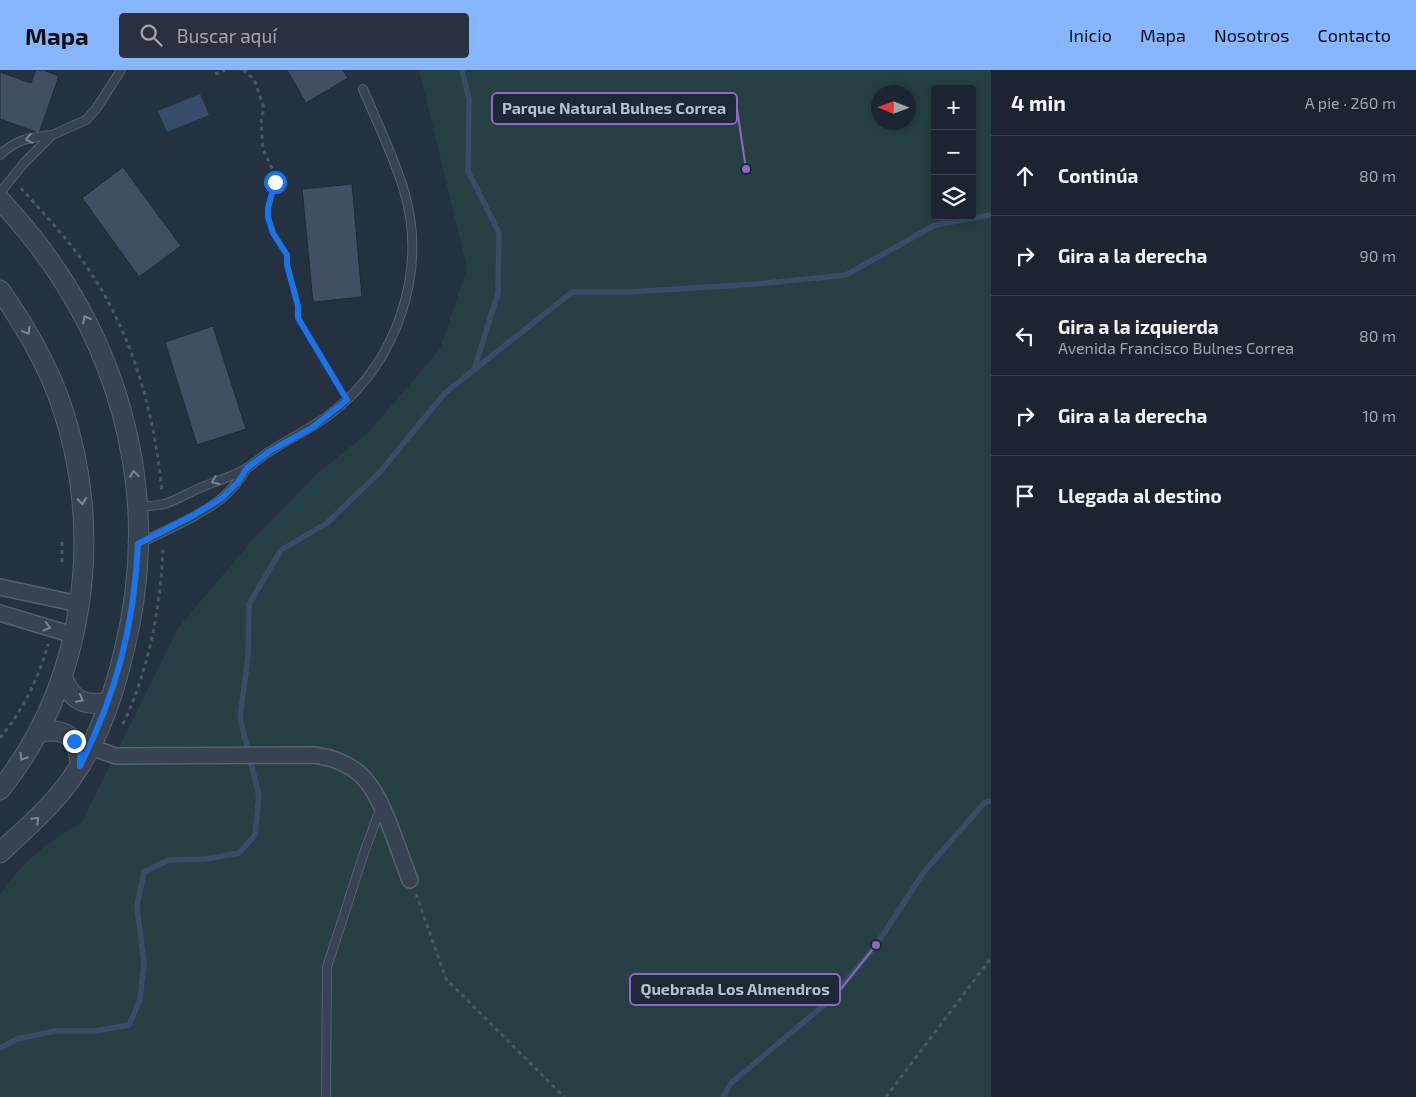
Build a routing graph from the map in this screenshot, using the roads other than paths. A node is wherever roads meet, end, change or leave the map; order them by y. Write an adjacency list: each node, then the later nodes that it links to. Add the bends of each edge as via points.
1 (121, 70): 3 (lane, via 86,120)
2 (363, 89): 8 (lane, via 406,195 412,241 408,290 402,314 381,358 347,400 313,427)
3 (52, 135): 4 (lane, one-way to 4, via 24,138); 5 (lane)
4 (0, 155)
5 (0, 193)
6 (0, 200): 9 (street, one-way to 6, via 128,436 119,401 93,334 51,261)
7 (0, 290): 12 (street, one-way to 12, via 50,375 71,438 83,504)
8 (247, 468): 9 (lane, one-way to 9, via 163,504); 10 (lane, via 222,498)
9 (137, 507): 10 (street)
10 (138, 544): 16 (street, via 136,584 127,640)
11 (0, 587): 12 (street)
12 (80, 604): 14 (street)
13 (0, 613): 14 (street, one-way to 14)
14 (74, 635): 15 (street)
15 (62, 676): 16 (street, one-way to 16, via 74,697 85,703); 17 (street)
16 (109, 702): 18 (street)
17 (38, 733): 19 (street, via 50,729 64,732 80,753); 20 (street, one-way to 20)
18 (90, 747): 19 (street); 21 (street, via 116,756 327,756 351,766 370,783)
19 (80, 766): 22 (street, one-way to 19, via 50,806)
20 (0, 790)
21 (382, 805): 23 (street); 24 (lane, via 327,967)
22 (0, 853)
23 (410, 880)
24 (326, 1097)

